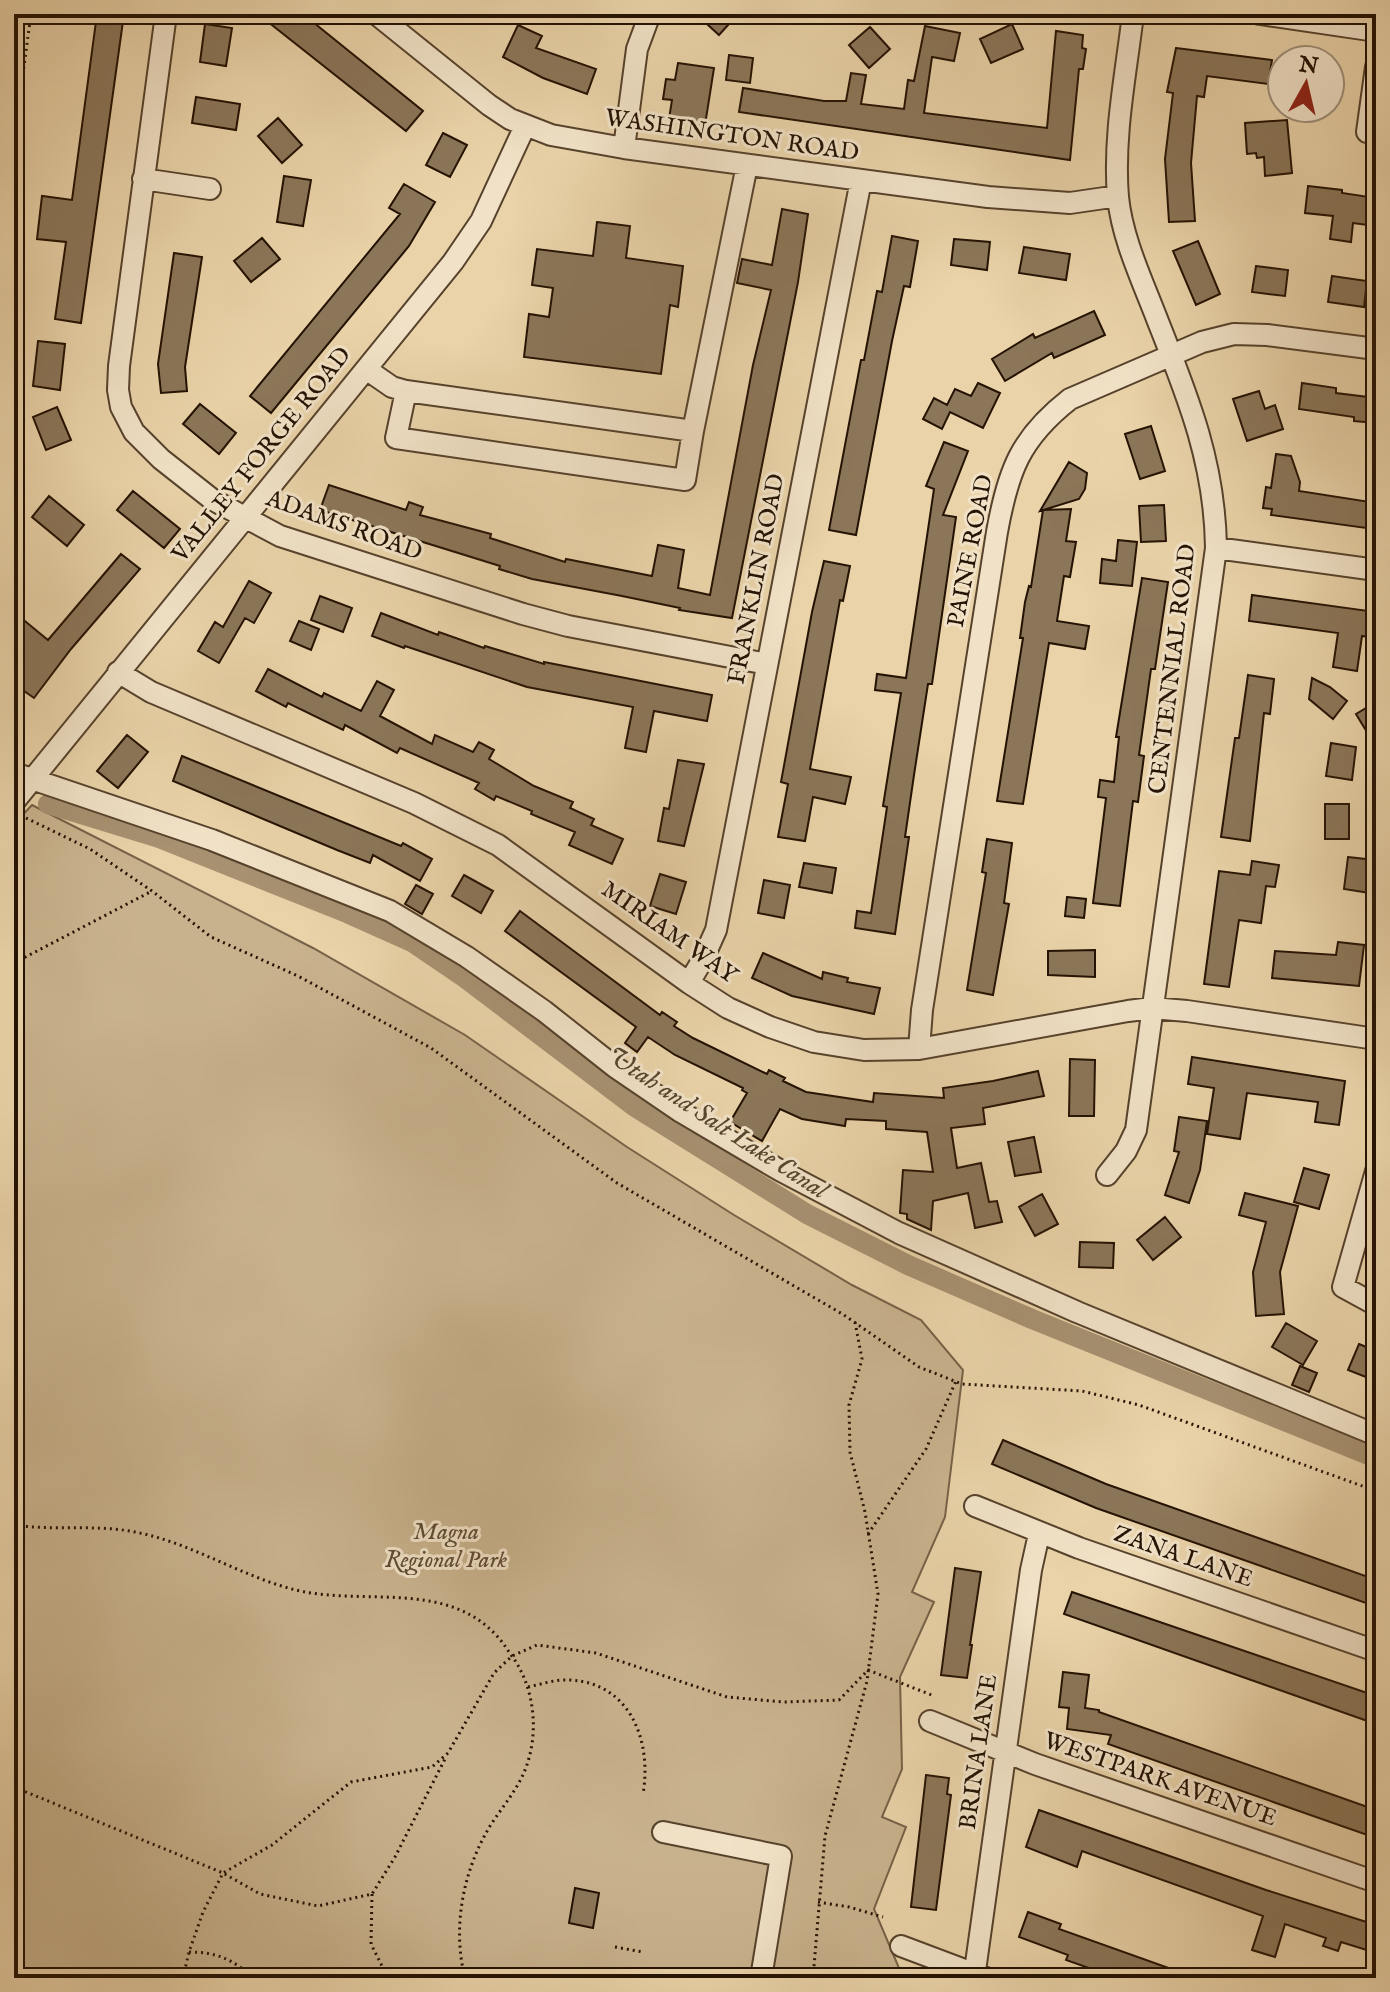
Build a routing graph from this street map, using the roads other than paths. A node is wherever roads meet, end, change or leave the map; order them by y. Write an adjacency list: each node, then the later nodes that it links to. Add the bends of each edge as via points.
1 (166, 14): 12 (street, ADAMS ROAD)
2 (376, 14): 8 (street, WASHINGTON ROAD, via 489,105)
3 (650, 14): 10 (street, via 637,49)
4 (1133, 14): 15 (street, CENTENNIAL ROAD, via 1120,119)
5 (1260, 14): 6 (street)
6 (1376, 31)
7 (1376, 67): 9 (street)
8 (525, 126): 10 (street, WASHINGTON ROAD); 18 (street, VALLEY FORGE ROAD, via 481,221)
9 (1367, 132)
10 (624, 148): 11 (street, WASHINGTON ROAD)
11 (747, 165): 13 (street, WASHINGTON ROAD); 20 (street)
12 (143, 179): 14 (street); 21 (street, ADAMS ROAD, via 119,366 121,407 134,432 161,459)
13 (861, 180): 15 (street, WASHINGTON ROAD, via 1033,202); 24 (street, FRANKLIN ROAD)
14 (210, 189)
15 (1118, 196): 17 (street, CENTENNIAL ROAD, via 1138,270)
16 (1376, 349): 17 (street, PAINE ROAD, via 1234,334)
17 (1171, 355): 22 (street, CENTENNIAL ROAD, via 1204,444); 31 (street, PAINE ROAD, via 1070,399 1037,429 1011,472 997,532)
18 (366, 369): 19 (street); 21 (street, VALLEY FORGE ROAD)
19 (406, 391): 20 (street); 20 (street, via 396,438 685,480)
20 (693, 431)
21 (244, 517): 24 (street, ADAMS ROAD, via 280,536 523,614); 25 (street, VALLEY FORGE ROAD)
22 (1216, 548): 23 (street); 29 (street, CENTENNIAL ROAD)
23 (1376, 570)
24 (767, 664): 28 (street, FRANKLIN ROAD, via 716,930)
25 (118, 672): 26 (street, VALLEY FORGE ROAD); 28 (street, MIRIAM WAY, via 151,692 414,803 498,845)
26 (22, 776): 27 (street, VALLEY FORGE ROAD); 35 (street, via 212,840 390,911 467,957 681,1112 781,1171 899,1233)
27 (18, 809)
28 (689, 983): 31 (street, MIRIAM WAY, via 728,1008 814,1042 864,1050)
29 (1152, 1008): 30 (street, MIRIAM WAY); 31 (street, MIRIAM WAY); 33 (street, CENTENNIAL ROAD, via 1136,1130)
30 (1376, 1039)
31 (919, 1049)
32 (1376, 1171): 34 (street, via 1343,1287)
33 (1107, 1175)
34 (1376, 1305)
35 (1376, 1435)
36 (975, 1506): 37 (street, ZANA LANE)
37 (1039, 1534): 38 (street, ZANA LANE); 40 (street, BRINA LANE)
38 (1376, 1651)
39 (930, 1721): 40 (street, WESTPARK AVENUE)
40 (1005, 1752): 42 (street, WESTPARK AVENUE); 44 (street, BRINA LANE)
41 (663, 1832): 45 (street, via 781,1856)
42 (1376, 1882)
43 (901, 1946): 44 (street)
44 (978, 1977)
45 (761, 1978)

